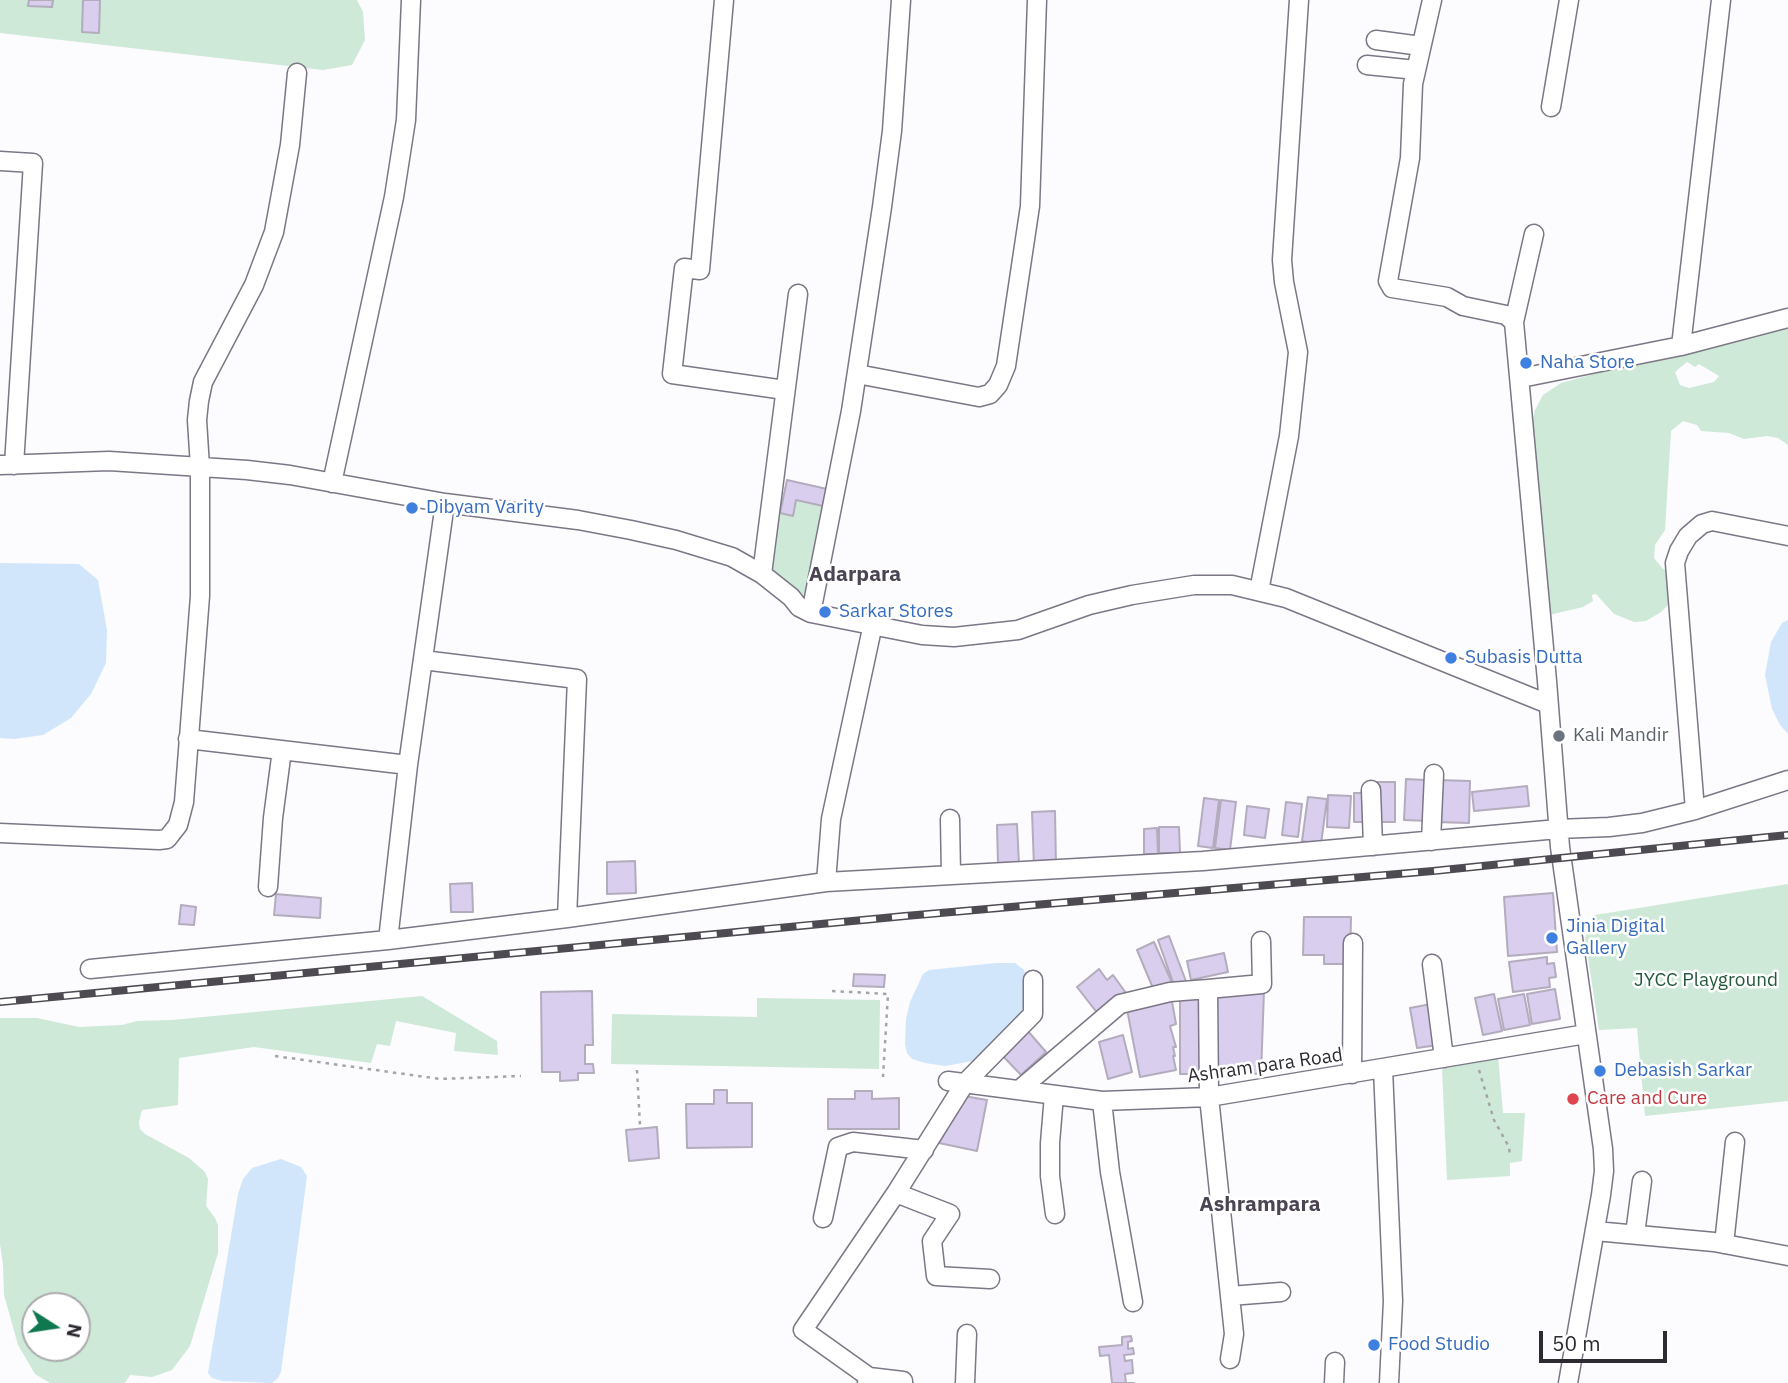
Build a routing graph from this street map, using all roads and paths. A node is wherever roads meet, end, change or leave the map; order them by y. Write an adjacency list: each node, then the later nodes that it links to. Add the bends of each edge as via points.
1 (411, 0): 26 (street, via 406,120 394,197)
2 (724, 0): 23 (street, via 700,270 684,268 672,374)
3 (901, 0): 21 (street, via 892,131)
4 (1037, 0): 21 (street, via 1030,206 1006,366 999,385 979,397)
5 (1299, 0): 30 (street, via 1282,260 1298,352 1289,436)
6 (1432, 0): 10 (street)
7 (1569, 0): 14 (street)
8 (1721, 0): 20 (street)
9 (1376, 40): 10 (street)
10 (1421, 46): 12 (street)
11 (1367, 65): 12 (street)
12 (1416, 70): 19 (street, via 1410,158 1389,286 1447,297 1463,306 1506,315)
13 (297, 73): 25 (street, via 274,232 254,285 203,382 197,420)
14 (1551, 107)
15 (0, 161): 24 (street, via 33,163)
16 (1534, 234): 19 (street)
17 (798, 295): 23 (street)
18 (1788, 318): 20 (street)
19 (1514, 322): 22 (street)
20 (1681, 346): 22 (street)
21 (857, 374): 31 (street)
22 (1521, 378): 34 (street)
23 (785, 390): 29 (street)
24 (7, 465): 25 (street, via 109,461)
25 (201, 467): 26 (street); 35 (street, via 200,596)
26 (332, 483): 27 (street)
27 (445, 503): 29 (street, via 578,520 676,540 732,557); 33 (street)
28 (1788, 536): 41 (street, via 1712,521 1688,536 1679,551 1675,563)
29 (762, 574): 31 (street)
30 (1259, 591): 32 (street, via 1232,585 1164,589 1089,605 1018,630 974,636 922,635); 34 (street)
31 (811, 613): 32 (street)
32 (873, 624): 48 (street, via 831,819)
33 (423, 660): 37 (street); 50 (street, via 578,679)
34 (1548, 704): 43 (street)
35 (188, 739): 36 (street); 44 (street, via 181,817 167,839)
36 (282, 750): 37 (street); 49 (street)
37 (408, 765): 51 (street)
38 (1434, 774): 45 (street)
39 (1788, 780): 41 (street)
40 (1371, 790): 46 (street)
41 (1695, 810): 43 (street, via 1642,823)
42 (950, 819): 47 (street)
43 (1558, 829): 45 (street); 59 (street)
44 (0, 832)
45 (1430, 841): 46 (street)
46 (1373, 846): 47 (street)
47 (951, 875): 48 (street)
48 (826, 882): 50 (street)
49 (268, 887)
50 (567, 918): 51 (street)
51 (388, 940): 55 (street)
52 (1261, 941): 57 (street, via 1262,984)
53 (1353, 943): 67 (street)
54 (1432, 964): 62 (street)
55 (90, 969)
56 (1033, 979): 70 (street, via 1033,1014)
57 (1208, 989): 71 (street, via 1120,1004); 73 (street)
58 (832, 991): 69 (path, via 888,994)
59 (1586, 1034): 60 (street, Ashram para Road); 83 (street, via 1603,1149)
60 (1473, 1053): 62 (street, Ashram para Road); 66 (path)
61 (275, 1056): 68 (path, via 440,1079)
62 (1444, 1058): 63 (street, Ashram para Road)
63 (1383, 1069): 67 (street, Ashram para Road); 98 (street, via 1393,1301)
64 (637, 1070): 75 (path)
65 (1485, 1070): 66 (path)
66 (1479, 1072): 78 (path)
67 (1352, 1074): 73 (street, Ashram para Road)
68 (521, 1076)
69 (883, 1077)
70 (957, 1082): 71 (street, Ashram para Road); 77 (street)
71 (1019, 1090): 72 (street, Ashram para Road)
72 (1054, 1095): 74 (street, Ashram para Road); 81 (street, via 1050,1176)
73 (1209, 1097): 74 (street, Ashram para Road); 89 (street)
74 (1102, 1101): 90 (street)
75 (640, 1126)
76 (1735, 1142): 85 (street)
77 (923, 1150): 80 (street); 82 (street, via 853,1142 838,1147)
78 (1510, 1156)
79 (1642, 1181): 84 (street)
80 (897, 1194): 87 (street, via 950,1214 932,1241 936,1276); 94 (street, via 803,1330)
81 (1055, 1214)
82 (823, 1218)
83 (1595, 1231): 84 (street); 99 (street)
84 (1635, 1234): 85 (street)
85 (1724, 1244): 86 (street)
86 (1788, 1256)
87 (990, 1279)
88 (1281, 1292): 89 (street)
89 (1230, 1296): 92 (street, via 1234,1334)
90 (1133, 1302)
91 (967, 1334): 96 (street)
92 (1230, 1359)
93 (1335, 1362): 97 (street)
94 (868, 1380): 95 (street)
95 (903, 1383)
96 (965, 1383)
97 (1334, 1383)
98 (1389, 1383)
99 (1567, 1383)

